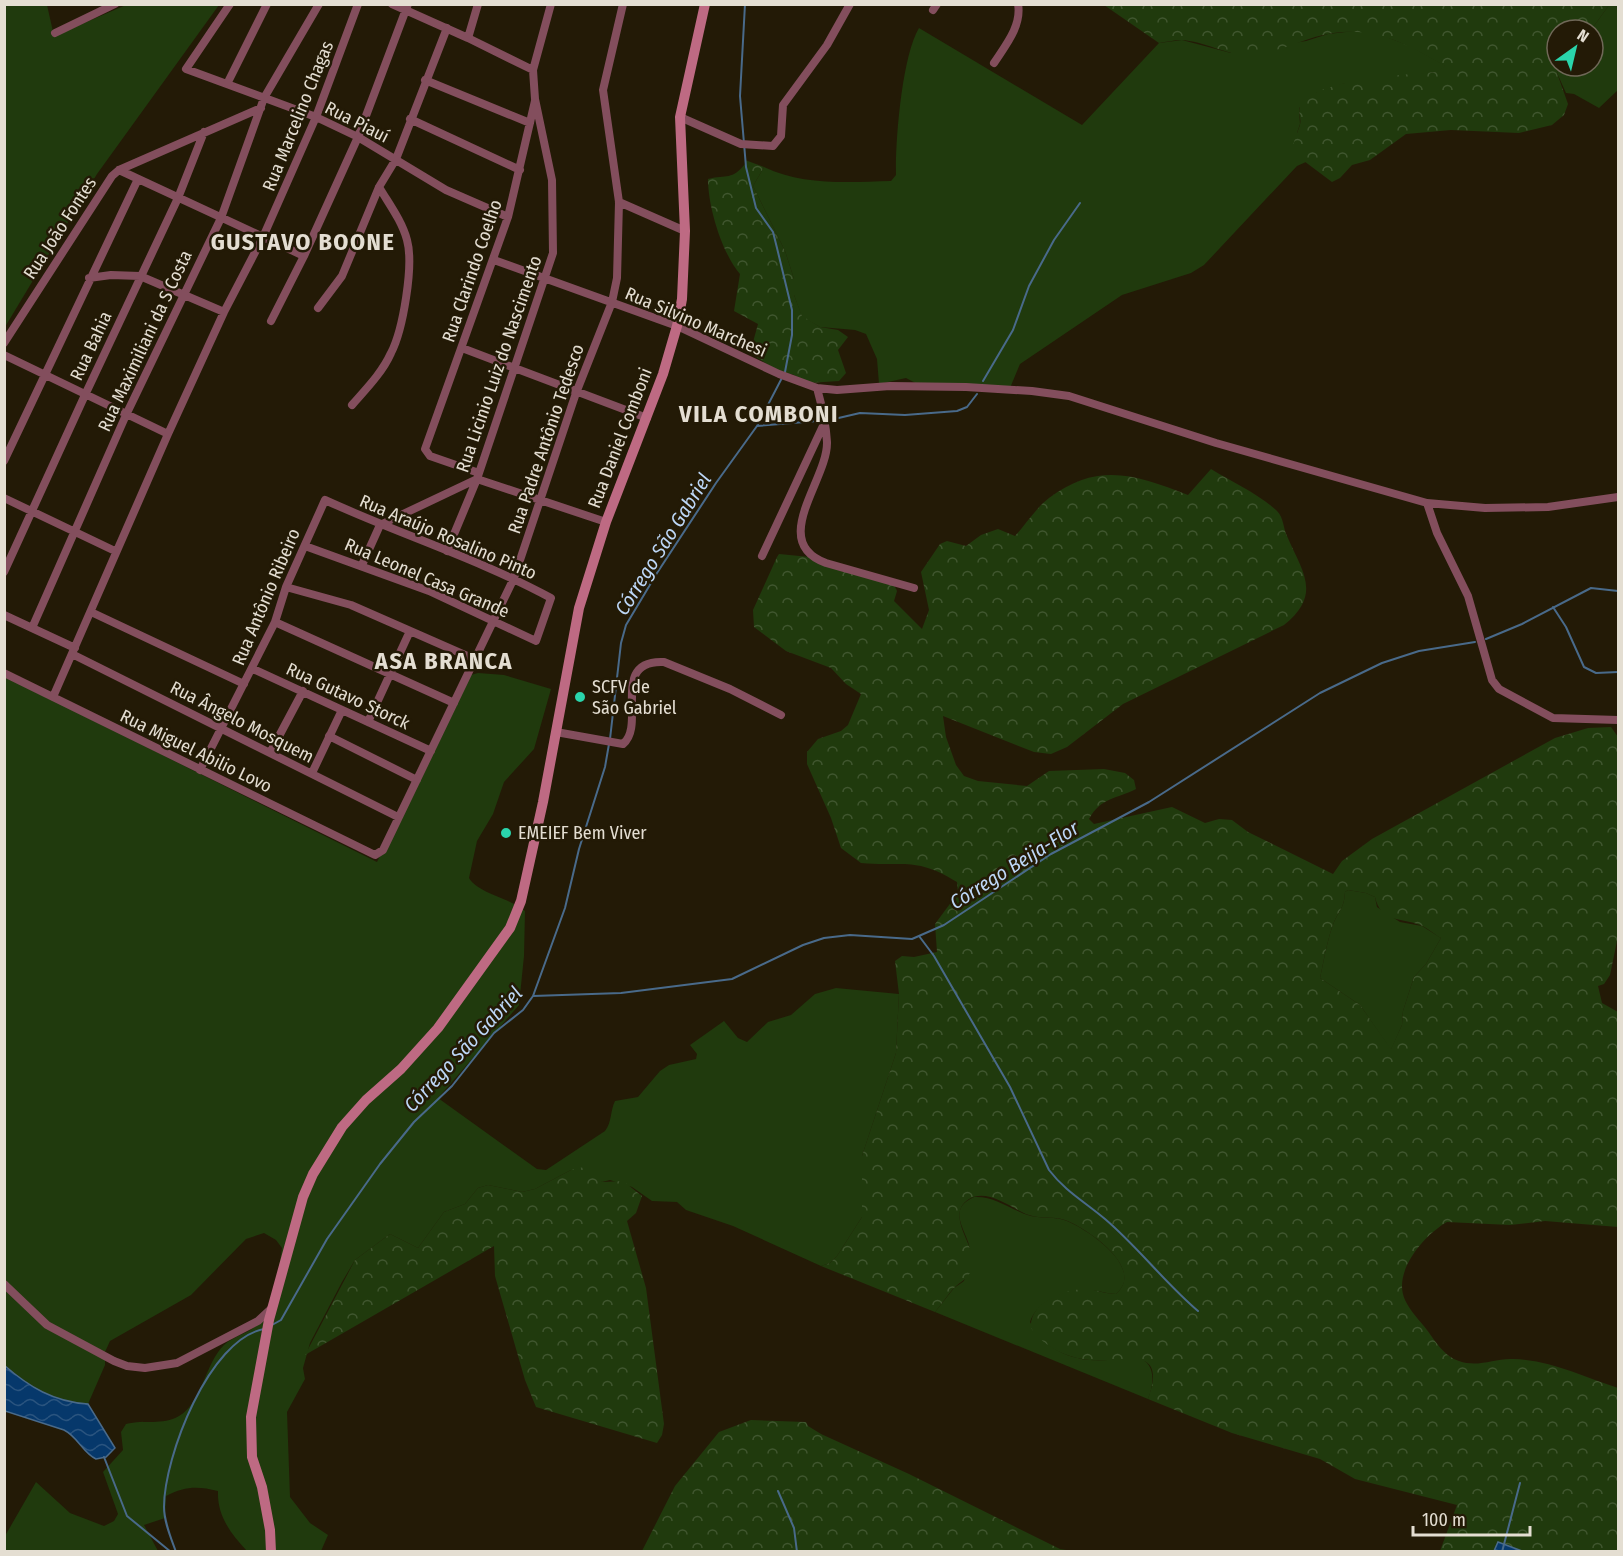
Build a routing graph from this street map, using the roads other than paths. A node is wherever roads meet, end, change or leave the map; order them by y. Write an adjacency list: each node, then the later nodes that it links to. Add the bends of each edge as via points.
1 (114, 4): 15 (street)
2 (230, 4): 20 (street, Rua Piauí, via 186,69)
3 (267, 4): 20 (street)
4 (319, 4): 21 (street, Rua Maximiliani da S Costa)
5 (358, 4): 24 (street, Rua Marcelino Chagas)
6 (392, 4): 13 (street)
7 (478, 4): 16 (street)
8 (550, 4): 18 (street, Rua Licinio Luiz do Nascimento)
9 (623, 4): 36 (street, Rua Padre Antônio Tedesco, via 603,90)
10 (705, 4): 25 (street, Rua Daniel Comboni)
11 (850, 4): 25 (street, via 827,45 783,105 781,136 774,146 741,144)
12 (1018, 4): 17 (street, via 1015,28)
13 (407, 7): 14 (street); 29 (street)
14 (447, 28): 16 (street); 19 (street)
15 (55, 33)
16 (468, 38): 18 (street)
17 (994, 63)
18 (533, 70): 22 (street, Rua Licinio Luiz do Nascimento)
19 (425, 80): 26 (street); 27 (street)
20 (227, 84): 21 (street, Rua Piauí)
21 (264, 98): 23 (street, Rua Maximiliani da S Costa); 24 (street, Rua Piauí)
22 (535, 99): 27 (street, Rua Clarindo Coelho); 45 (street, Rua Licinio Luiz do Nascimento, via 552,180 553,253)
23 (261, 108): 28 (street, Rua João Fontes); 38 (street, Rua Maximiliani da S Costa)
24 (316, 117): 29 (street, Rua Piauí); 40 (street, Rua Marcelino Chagas)
25 (680, 117): 39 (street, Rua Daniel Comboni)
26 (410, 118): 30 (street); 32 (street)
27 (530, 123): 32 (street, Rua Clarindo Coelho)
28 (204, 132): 31 (street, Rua João Fontes); 35 (street, Rua Bahia)
29 (358, 137): 30 (street, Rua Piauí); 41 (street)
30 (396, 159): 34 (street); 37 (street, Rua Piauí, via 446,190)
31 (119, 170): 33 (street); 52 (street, Rua João Fontes)
32 (520, 170): 37 (street, Rua Clarindo Coelho)
33 (138, 179): 35 (street); 44 (street)
34 (379, 188): 48 (street, via 342,276); 60 (street, via 405,232 410,256 392,352)
35 (178, 198): 38 (street); 43 (street, Rua Bahia)
36 (619, 202): 39 (street); 47 (street, Rua Padre Antônio Tedesco, via 617,278)
37 (508, 217): 42 (street, Rua Clarindo Coelho)
38 (220, 218): 40 (street); 46 (street, Rua Maximiliani da S Costa)
39 (685, 231): 51 (street, Rua Daniel Comboni)
40 (263, 237): 41 (street); 49 (street, Rua Marcelino Chagas)
41 (304, 256): 50 (street)
42 (494, 260): 45 (street, Rua Silvino Marchesi); 53 (street, Rua Clarindo Coelho)
43 (140, 276): 44 (street); 46 (street); 59 (street, Rua Bahia)
44 (89, 278): 56 (street)
45 (546, 279): 47 (street, Rua Silvino Marchesi); 55 (street, Rua Licinio Luiz do Nascimento)
46 (184, 293): 49 (street); 61 (street, Rua Maximiliani da S Costa)
47 (612, 302): 51 (street, Rua Silvino Marchesi); 58 (street, Rua Padre Antônio Tedesco)
48 (318, 308)
49 (224, 312): 64 (street, Rua Marcelino Chagas)
50 (271, 321)
51 (677, 326): 57 (street, Rua Silvino Marchesi, via 783,376); 62 (street, Rua Daniel Comboni)
52 (4, 343)
53 (462, 348): 55 (street); 66 (street, Rua Clarindo Coelho, via 425,449 430,456)
54 (4, 355): 56 (street)
55 (515, 368): 58 (street); 66 (street, Rua Licinio Luiz do Nascimento)
56 (44, 374): 59 (street); 65 (street)
57 (818, 388): 63 (street, via 825,414); 71 (street, Rua Silvino Marchesi, via 890,386 1069,396)
58 (576, 393): 62 (street); 69 (street, Rua Padre Antônio Tedesco)
59 (85, 394): 61 (street); 72 (street, Rua Bahia)
60 (352, 405)
61 (126, 415): 64 (street); 75 (street, Rua Maximiliani da S Costa)
62 (647, 418): 73 (street, Rua Daniel Comboni)
63 (823, 426): 79 (street); 84 (street, via 827,443 801,532 805,551 814,559)
64 (168, 434): 77 (street, Rua Marcelino Chagas)
65 (4, 461)
66 (478, 476): 69 (street); 74 (street); 78 (street, Rua Licinio Luiz do Nascimento)
67 (1618, 497): 71 (street, Rua Silvino Marchesi, via 1548,507 1485,508)
68 (4, 498): 72 (street)
69 (539, 499): 73 (street); 82 (street, Rua Padre Antônio Tedesco)
70 (325, 500): 74 (street, Rua Araújo Rosalino Pinto); 76 (street, Rua Antônio Ribeiro)
71 (1427, 503): 103 (street, via 1468,596 1492,680 1499,689 1553,718)
72 (32, 512): 75 (street); 81 (street, Rua Bahia)
73 (606, 522): 106 (street, Rua Daniel Comboni, via 579,608)
74 (380, 525): 78 (street, Rua Araújo Rosalino Pinto); 80 (street)
75 (74, 531): 77 (street); 89 (street, Rua Maximiliani da S Costa)
76 (305, 546): 80 (street, Rua Leonel Casa Grande); 83 (street, Rua Antônio Ribeiro)
77 (115, 550): 85 (street, Rua Marcelino Chagas)
78 (447, 551): 82 (street, Rua Araújo Rosalino Pinto)
79 (762, 556)
80 (362, 565): 88 (street, Rua Leonel Casa Grande)
81 (4, 572)
82 (514, 578): 88 (street, Rua Padre Antônio Tedesco); 91 (street, Rua Araújo Rosalino Pinto, via 551,598)
83 (286, 587): 87 (street, Rua Antônio Ribeiro); 90 (street, via 351,605)
84 (914, 588)
85 (91, 612): 92 (street, Rua Marcelino Chagas); 97 (street)
86 (4, 615): 89 (street, Rua Ângelo Mosquem)
87 (275, 622): 94 (street, Rua Antônio Ribeiro); 96 (street)
88 (493, 622): 91 (street, Rua Leonel Casa Grande); 93 (street, Rua Padre Antônio Tedesco)
89 (32, 628): 92 (street, Rua Ângelo Mosquem)
90 (410, 631): 93 (street); 96 (street)
91 (536, 641)
92 (73, 651): 99 (street, Rua Marcelino Chagas); 105 (street, Rua Ângelo Mosquem)
93 (474, 659): 100 (street, Rua Padre Antônio Tedesco)
94 (253, 669): 97 (street, Rua Antônio Ribeiro); 98 (street, Rua Gutavo Storck)
95 (4, 674): 99 (street, Rua Miguel Abilio Lovo)
96 (390, 674): 100 (street); 104 (street)
97 (244, 684): 105 (street, Rua Antônio Ribeiro)
98 (303, 691): 101 (street, Rua Gutavo Storck); 109 (street)
99 (53, 698): 110 (street, Rua Miguel Abilio Lovo)
100 (454, 703): 108 (street, Rua Padre Antônio Tedesco)
101 (342, 710): 104 (street, Rua Gutavo Storck); 107 (street)
102 (781, 715): 106 (street, via 730,689 655,661 642,668 633,680 631,735 623,744)
103 (1618, 720)
104 (368, 722): 108 (street, Rua Gutavo Storck)
105 (222, 728): 109 (street, Rua Ângelo Mosquem); 110 (street, Rua Antônio Ribeiro)
106 (556, 732): 116 (street, Rua Daniel Comboni, via 521,901 510,928 438,1028 366,1100 326,1152 303,1197)
107 (329, 736): 111 (street); 112 (street)
108 (431, 751): 112 (street, Rua Padre Antônio Tedesco)
109 (270, 753): 111 (street, Rua Ângelo Mosquem)
110 (200, 770): 114 (street, Rua Miguel Abilio Lovo)
111 (312, 774): 113 (street, Rua Ângelo Mosquem)
112 (417, 780): 113 (street, Rua Padre Antônio Tedesco)
113 (398, 817): 114 (street, Rua Padre Antônio Tedesco, via 383,850)
114 (375, 855)
115 (4, 1284): 116 (street, via 47,1325 127,1366 164,1367 177,1363 258,1321)
116 (272, 1308): 117 (street, Rua Daniel Comboni, via 250,1440 262,1487)
117 (271, 1551)

